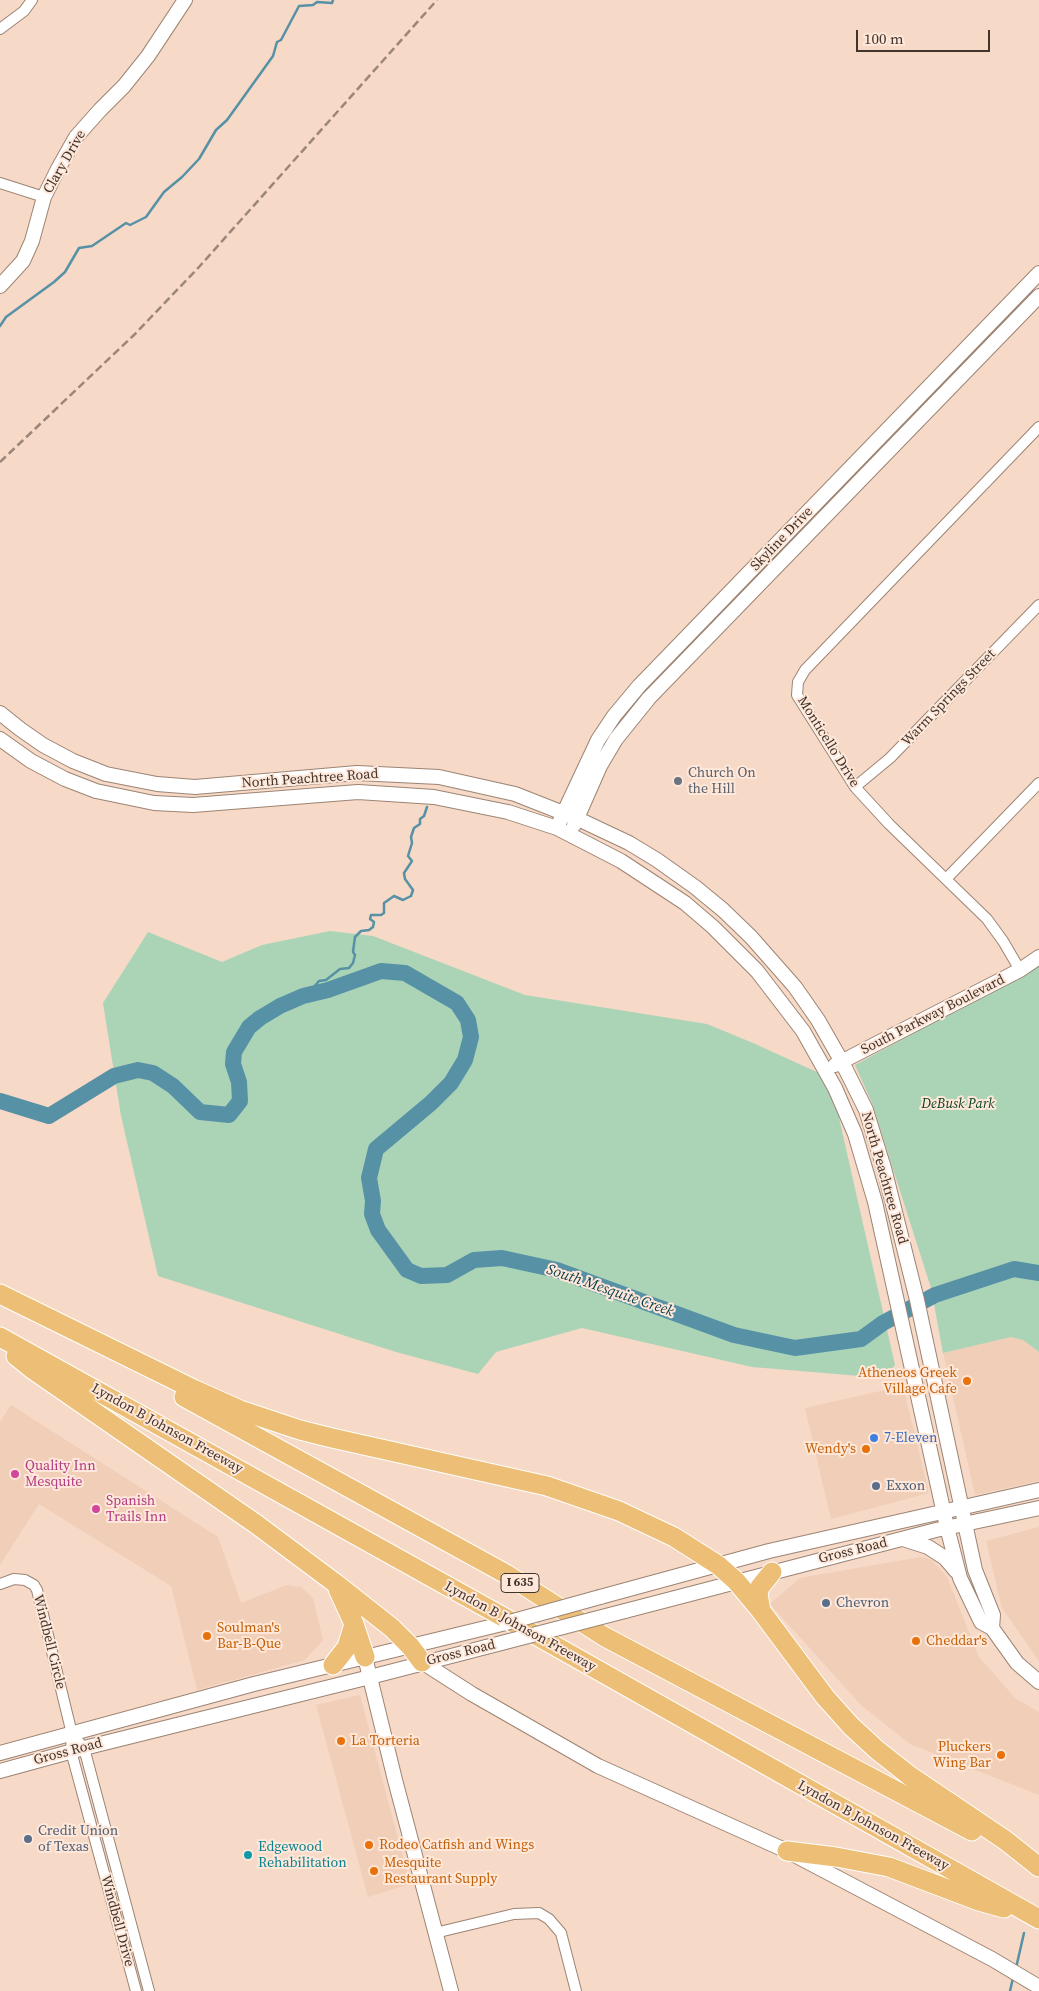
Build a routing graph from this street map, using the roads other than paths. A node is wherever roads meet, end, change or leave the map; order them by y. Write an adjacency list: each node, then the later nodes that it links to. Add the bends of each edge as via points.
1 (32, 0): 3 (street, via 24,11)
2 (185, 0): 5 (main road, Clary Drive, via 148,56 76,137)
3 (0, 29)
4 (0, 183): 5 (street)
5 (44, 197): 7 (main road, Clary Drive, via 23,261)
6 (1039, 273): 10 (main road, Skyline Drive)
7 (0, 286)
8 (1039, 296): 11 (main road, Skyline Drive)
9 (1039, 427): 17 (street, Monticello Drive, via 805,670 798,682 797,695)
10 (829, 491): 11 (main road); 19 (main road, Skyline Drive, via 639,686 614,716 598,740)
11 (840, 501): 19 (main road, Skyline Drive, via 636,713 616,739)
12 (1039, 605): 17 (street, Warm Springs Street, via 890,758)
13 (0, 713): 15 (main road, North Peachtree Road, via 42,745 73,761 136,781 196,787)
14 (0, 739): 18 (main road, North Peachtree Road, via 65,779 133,800 193,805)
15 (357, 773): 18 (main road); 19 (main road, North Peachtree Road, via 439,777 515,794)
16 (1039, 783): 22 (street)
17 (855, 787): 22 (street, Monticello Drive)
18 (358, 792): 20 (main road, North Peachtree Road, via 434,797 508,812)
19 (570, 816): 20 (main road, Skyline Drive); 21 (main road, Skyline Drive); 25 (main road, North Peachtree Road, via 629,843 657,860 730,917 795,987)
20 (557, 828): 21 (main road, North Peachtree Road)
21 (570, 834): 26 (main road, North Peachtree Road, via 648,877 713,927 757,971 782,1002 803,1030)
22 (946, 880): 24 (street, Monticello Drive, via 990,923)
23 (1039, 957): 24 (main road, South Parkway Boulevard)
24 (1020, 970): 25 (main road, South Parkway Boulevard)
25 (842, 1062): 26 (main road, South Parkway Boulevard); 30 (main road, North Peachtree Road, via 866,1110 884,1168)
26 (825, 1070): 31 (main road, North Peachtree Road, via 855,1134 875,1202)
27 (0, 1294): 41 (highway, via 240,1410 300,1430 518,1479 588,1499 653,1526); 64 (highway, I 635, via 506,1574 605,1637 924,1804)
28 (0, 1337): 65 (highway, Lyndon B Johnson Freeway / I 635)
29 (0, 1342): 45 (highway, via 32,1369 256,1524)
30 (935, 1382): 31 (main road); 33 (main road, North Peachtree Road)
31 (916, 1384): 35 (main road, North Peachtree Road)
32 (1039, 1490): 33 (main road, Gross Road)
33 (963, 1508): 35 (main road, Gross Road); 36 (main road, North Peachtree Road)
34 (1039, 1508): 36 (main road, Gross Road)
35 (944, 1512): 37 (main road, North Peachtree Road); 39 (main road, Gross Road)
36 (966, 1523): 37 (main road, Gross Road); 49 (main road, North Peachtree Road, via 975,1570 993,1615)
37 (947, 1527): 38 (main road, Gross Road); 43 (main road, North Peachtree Road)
38 (902, 1539): 40 (main road, Gross Road); 43 (main road, via 928,1547 945,1558)
39 (814, 1541): 40 (main road); 41 (main road, Gross Road)
40 (818, 1560): 42 (main road, Gross Road)
41 (718, 1565): 44 (highway); 50 (main road, Gross Road, bridge)
42 (772, 1572): 44 (main road, Gross Road); 47 (highway, via 761,1584 758,1594)
43 (960, 1578): 49 (main road, North Peachtree Road, via 981,1622)
44 (736, 1581): 47 (highway); 52 (main road, Gross Road, bridge)
45 (335, 1583): 48 (highway); 50 (highway)
46 (0, 1584): 58 (street, Windbell Circle, via 25,1580 37,1590)
47 (761, 1611): 63 (highway, via 825,1697 877,1750)
48 (354, 1624): 51 (highway); 53 (highway, via 347,1647)
49 (992, 1628): 55 (main road, North Peachtree Road, via 1017,1663)
50 (410, 1646): 51 (main road, Gross Road); 52 (highway)
51 (365, 1657): 53 (main road, Gross Road); 54 (main road)
52 (422, 1662): 54 (main road, Gross Road); 62 (main road, via 598,1766)
53 (333, 1665): 56 (main road, Gross Road)
54 (370, 1677): 57 (main road, Gross Road); 66 (main road)
55 (1039, 1682)
56 (200, 1700): 57 (main road); 58 (main road, Gross Road)
57 (204, 1718): 59 (main road, Gross Road)
58 (72, 1734): 59 (street, Windbell Drive); 60 (main road, Gross Road)
59 (77, 1750): 61 (main road, Gross Road); 68 (street, Windbell Drive); 69 (street, Windbell Drive)
60 (0, 1753)
61 (0, 1771)
62 (787, 1851): 65 (highway, via 836,1856 889,1867 979,1901); 67 (main road)
63 (1039, 1867)
64 (1039, 1873)
65 (1034, 1916)
66 (435, 1933): 70 (main road); 71 (street, via 514,1914 539,1913 549,1919 561,1934)
67 (1039, 1987)
68 (136, 1991)
69 (149, 1991)
70 (451, 1991)
71 (576, 1991)

